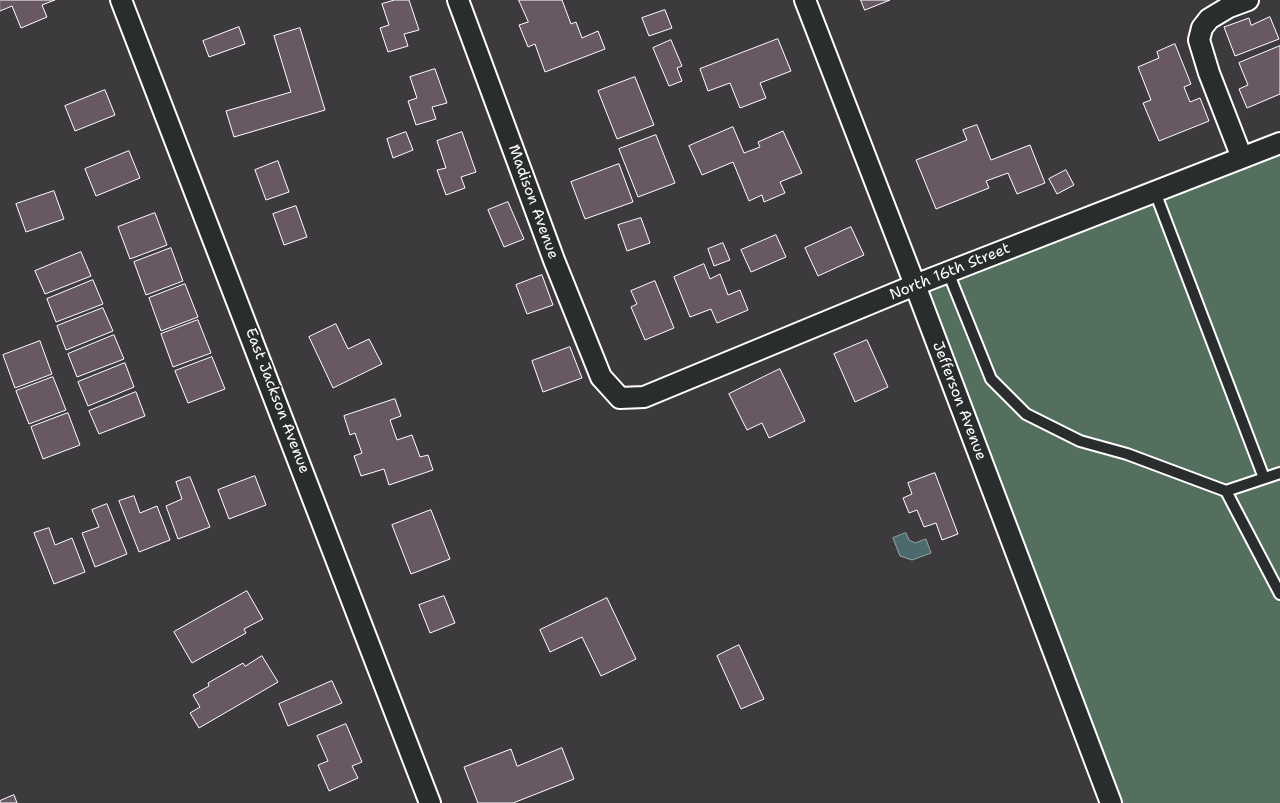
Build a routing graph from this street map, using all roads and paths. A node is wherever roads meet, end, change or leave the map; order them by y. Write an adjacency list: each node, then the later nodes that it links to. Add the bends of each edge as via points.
1 (121, 0): 15 (street, East Jackson Avenue)
2 (458, 0): 10 (street, Madison Avenue, via 601,377)
3 (805, 0): 9 (street, Jefferson Avenue)
4 (1248, 0): 6 (street, via 1209,19 1199,40)
5 (1280, 143): 6 (street, North 16th Street)
6 (1242, 158): 7 (street, North 16th Street)
7 (1155, 192): 8 (street, North 16th Street); 12 (lane)
8 (948, 272): 9 (street, North 16th Street); 13 (lane, via 991,379 1026,414 1080,441 1127,454)
9 (915, 285): 10 (street, North 16th Street, via 644,397); 16 (street, Jefferson Avenue)
10 (620, 398)
11 (1280, 473): 12 (lane)
12 (1264, 478): 13 (lane)
13 (1226, 491): 14 (lane)
14 (1280, 594)
15 (430, 803)
16 (1111, 803)

